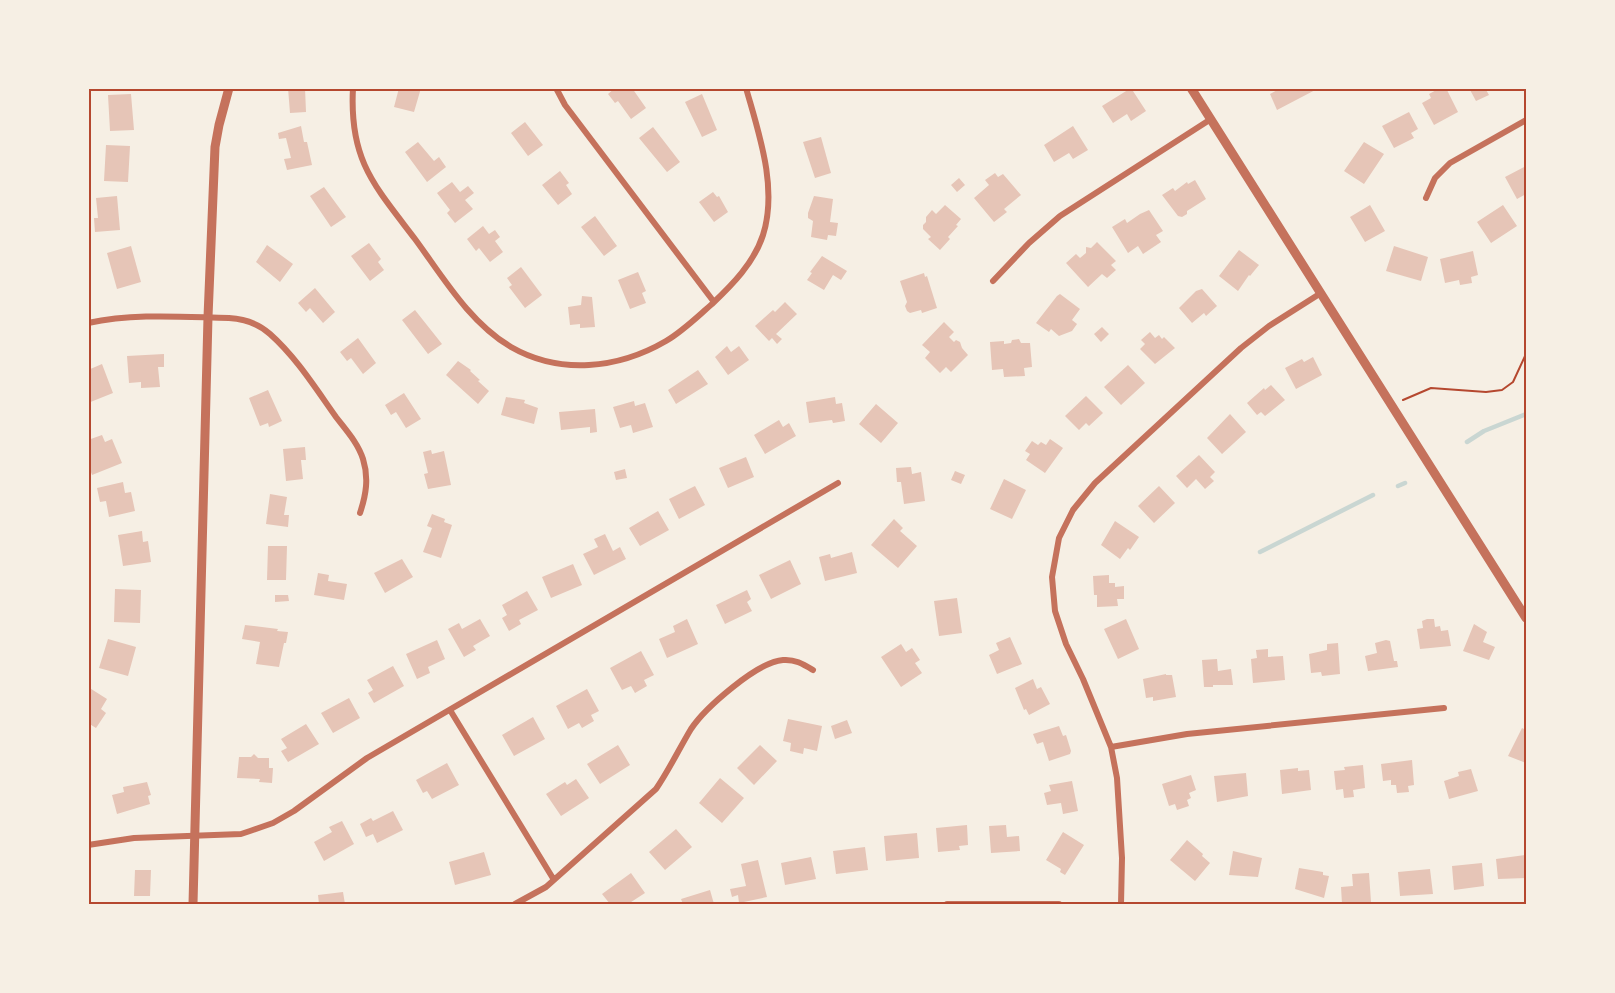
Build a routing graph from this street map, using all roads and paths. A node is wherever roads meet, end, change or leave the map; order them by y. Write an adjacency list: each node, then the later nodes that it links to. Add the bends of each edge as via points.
1 (230, 88): 12 (street, via 215,147)
2 (353, 88): 11 (street, via 353,126 358,150 377,189 473,316 511,346 529,356 566,365 600,365 646,352 668,341)
3 (555, 88): 11 (street)
4 (746, 88): 11 (street, via 767,180 766,219 763,236 742,273)
5 (1191, 88): 6 (street)
6 (1210, 119): 9 (street, via 1060,216); 10 (street)
7 (1527, 120): 8 (street, via 1450,162 1435,178)
8 (1426, 198)
9 (993, 280)
10 (1321, 293): 15 (street); 22 (street, via 1241,348 1095,483 1066,522 1053,565 1055,610)
11 (714, 302)
12 (208, 317): 13 (street, via 140,316); 17 (street, via 243,319 256,324 270,333 302,370 363,457 367,483); 23 (street)
13 (88, 323)
14 (1527, 354): 15 (path, via 1513,382 1502,390 1431,388)
15 (1393, 406): 18 (street)
16 (838, 483): 21 (street)
17 (360, 513)
18 (1527, 618)
19 (813, 670): 25 (street, via 794,660 770,663 721,697 692,728 656,789)
20 (1444, 708): 22 (street, via 1186,734)
21 (450, 710): 23 (street, via 367,759 273,823 241,834); 25 (street)
22 (1111, 747): 30 (street, via 1120,803)
23 (194, 835): 24 (street); 26 (street)
24 (88, 845)
25 (554, 880): 27 (street)
26 (193, 904)
27 (515, 904)
28 (947, 904): 29 (street)
29 (1059, 904)
30 (1121, 904)

